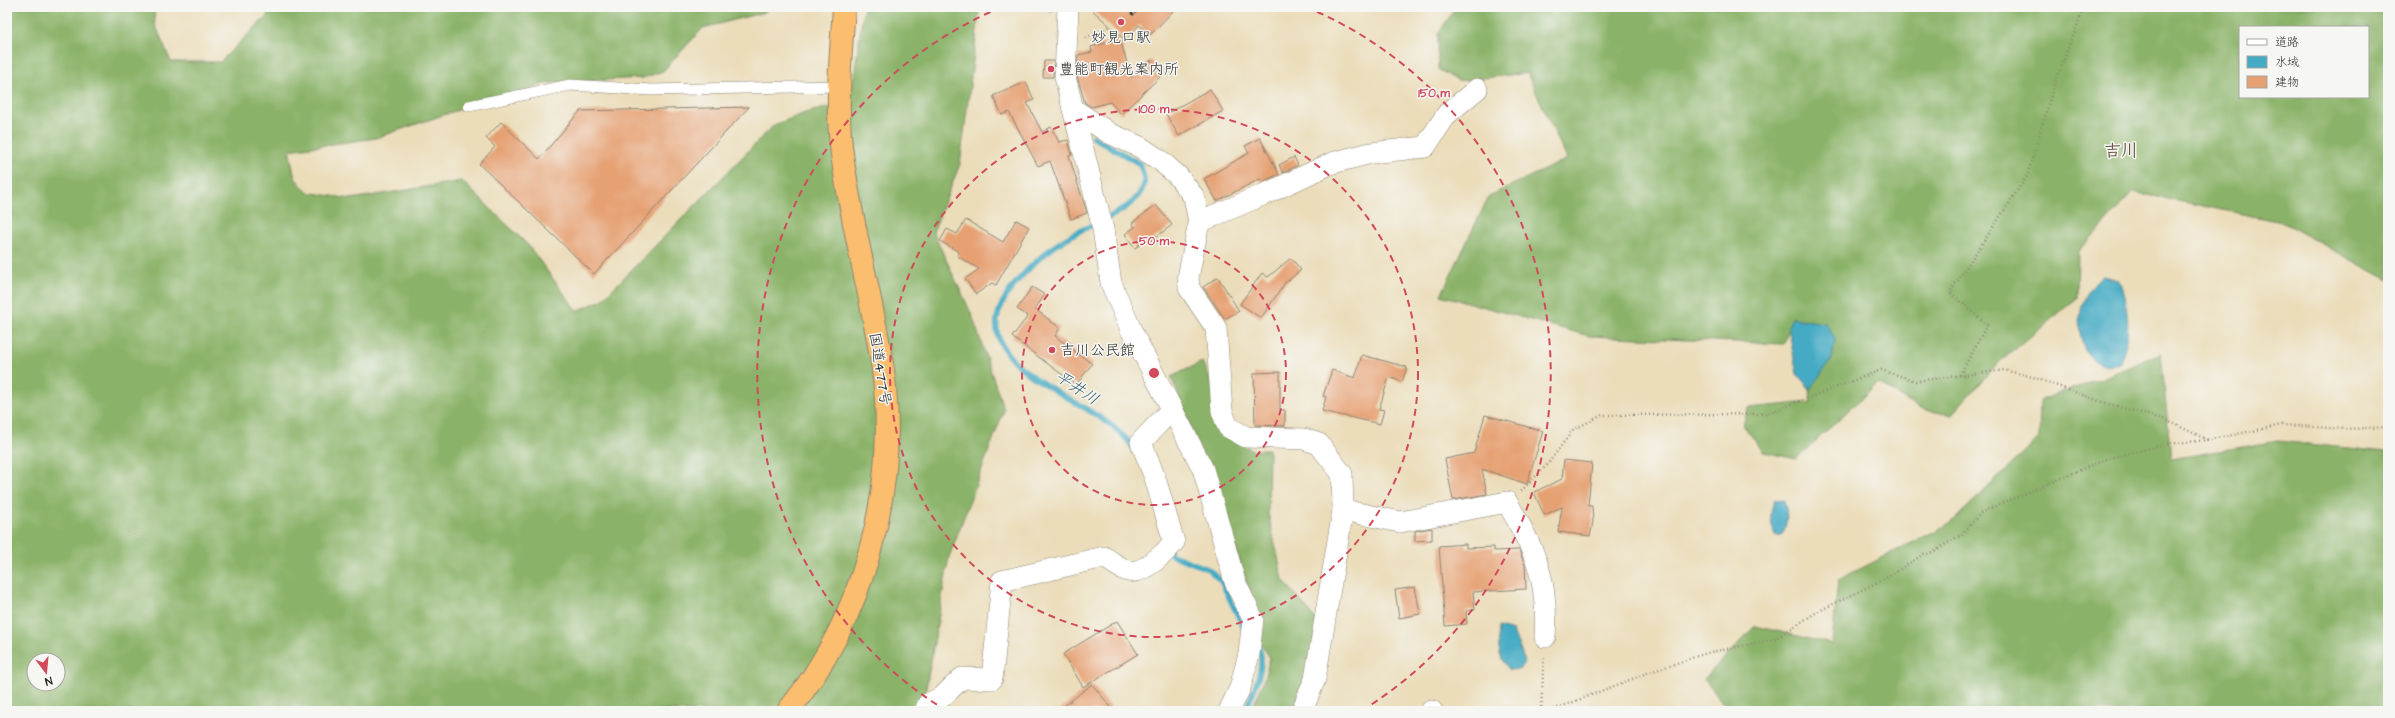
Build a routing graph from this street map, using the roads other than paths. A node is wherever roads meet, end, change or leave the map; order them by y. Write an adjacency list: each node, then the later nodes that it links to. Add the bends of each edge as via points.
1 (844, 7): 3 (highway, 国道477号)
2 (1068, 7): 6 (street, via 1065,77)
3 (839, 86): 5 (lane, via 652,90 570,85); 11 (highway, 国道477号, via 841,144 849,203 883,370 888,425 879,513 864,574 833,647)
4 (1477, 89): 7 (street, via 1447,114 1425,147 1371,153 1332,163)
5 (469, 106)
6 (1073, 109): 7 (street, via 1109,133 1140,147 1178,176 1194,198); 8 (street, via 1103,229 1111,283 1132,332)
7 (1199, 222): 9 (street, via 1188,278 1189,288 1216,328 1222,411 1228,427 1246,437 1304,439 1319,444 1342,474)
8 (1172, 409): 12 (street, via 1142,442 1155,478 1168,549 1134,571 1129,571 1104,557 1002,580 992,679 962,678 942,697 928,704); 13 (street, via 1203,469 1235,582 1253,619 1240,688)
9 (1344, 510): 10 (street, via 1400,522 1507,502 1528,538 1541,571 1546,616); 14 (street, via 1315,679)
10 (1545, 638)
11 (788, 711)
12 (925, 711)
13 (1229, 711)
14 (1302, 711)

